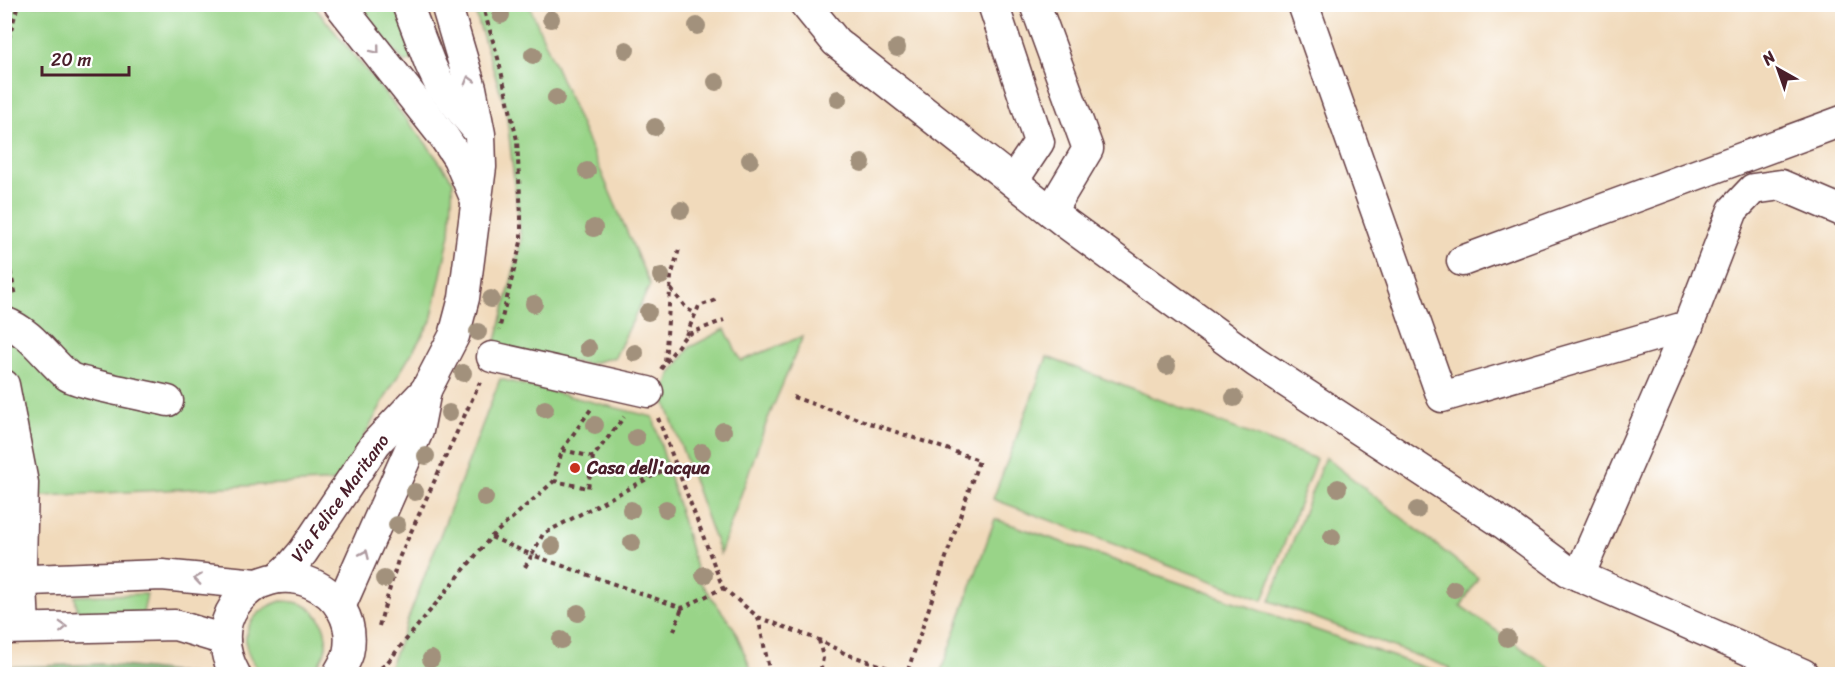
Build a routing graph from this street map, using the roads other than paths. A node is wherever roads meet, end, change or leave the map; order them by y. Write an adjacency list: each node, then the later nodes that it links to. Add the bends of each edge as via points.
1 (339, 4): 11 (street, Via Felice Maritano, one-way to 11, via 444,137 458,158)
2 (407, 4): 9 (street, via 440,85)
3 (446, 4): 9 (street, Via Felice Maritano, one-way to 3)
4 (805, 4): 10 (street, via 836,42)
5 (993, 4): 10 (street, via 1039,142)
6 (1035, 4): 13 (street, via 1088,149)
7 (1303, 4): 16 (street, via 1442,397)
8 (1842, 121): 14 (street)
9 (480, 134): 11 (street, Via Felice Maritano)
10 (1013, 181): 13 (street)
11 (476, 201): 19 (street, Via Felice Maritano, via 464,298 454,336)
12 (1842, 211): 16 (street, via 1781,185 1753,189 1733,210)
13 (1052, 212): 22 (street, via 1256,363)
14 (1462, 261)
15 (4, 322): 21 (street, via 16,326 70,378)
16 (1688, 326): 22 (street)
17 (492, 357): 20 (street)
18 (4, 385): 23 (street, via 23,483)
19 (426, 390): 24 (street, Via Felice Maritano, via 376,443 303,552 292,565); 25 (street, Via Felice Maritano, one-way to 19, via 418,431)
20 (648, 392)
21 (168, 401)
22 (1579, 576): 30 (street)
23 (13, 580): 24 (street, one-way to 23, via 162,575); 26 (street)
24 (267, 581): 25 (street, via 302,578 324,589); 27 (street, Via Felice Maritano, via 241,596 230,612)
25 (340, 607): 29 (street, via 349,630 348,654)
26 (14, 629): 27 (street, one-way to 27, via 175,625)
27 (225, 640): 28 (street)
28 (235, 675)
29 (338, 675)
30 (1803, 675)

